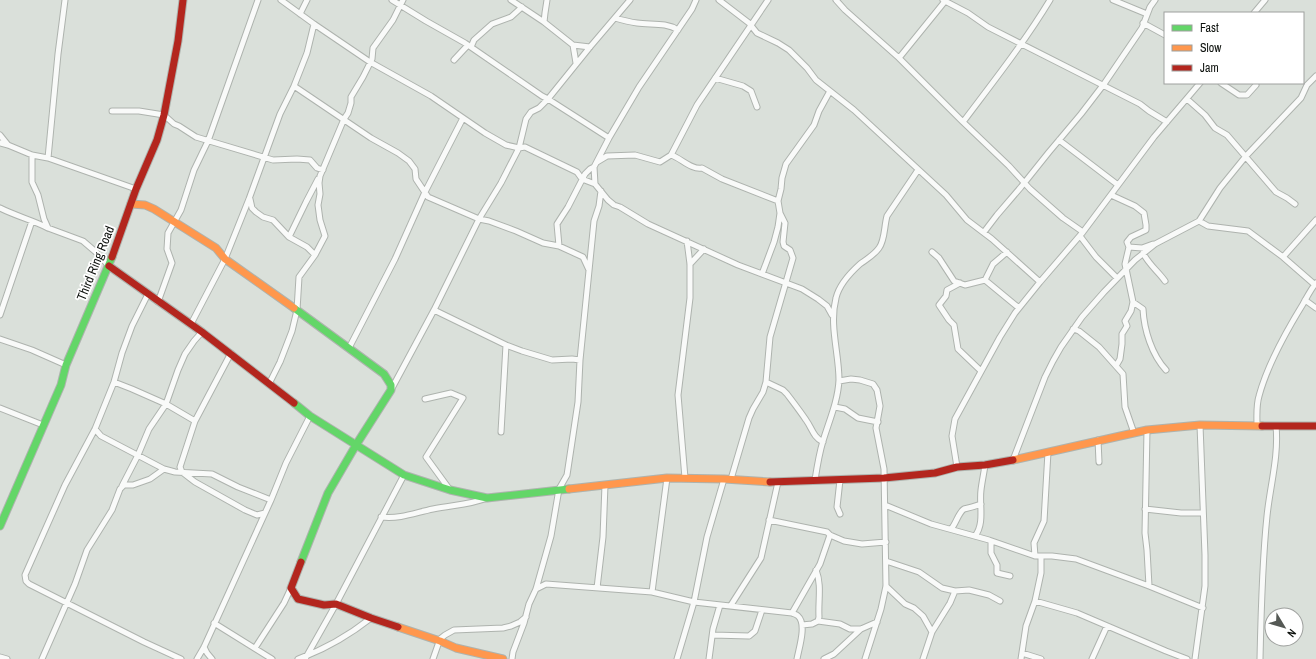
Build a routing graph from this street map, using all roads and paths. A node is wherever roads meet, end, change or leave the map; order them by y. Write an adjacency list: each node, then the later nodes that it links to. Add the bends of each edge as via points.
1 (65, 0): 68 (street)
2 (183, 0): 52 (street, Third Ring Road)
3 (258, 0): 60 (street)
4 (281, 0): 23 (street)
5 (307, 0): 23 (street)
6 (392, 0): 20 (street)
7 (403, 0): 20 (street)
8 (511, 0): 21 (street)
9 (547, 0): 26 (street)
10 (630, 0): 25 (street)
11 (696, 0): 30 (street)
12 (719, 0): 29 (street)
13 (768, 0): 29 (street)
14 (836, 0): 36 (street)
15 (945, 0): 32 (street, via 988,27); 36 (street)
16 (1050, 0): 32 (street)
17 (1113, 0): 24 (street)
18 (1155, 0): 24 (street)
19 (1264, 0): 22 (street)
20 (400, 5): 34 (street); 38 (street, via 393,20 373,48)
21 (522, 7): 26 (street); 34 (street, via 511,17 492,24)
22 (1255, 12)
23 (300, 14): 28 (street)
24 (1148, 14): 27 (street)
25 (615, 18): 30 (street, via 652,25 666,24); 35 (street)
26 (544, 22): 33 (street)
27 (1144, 23): 31 (street); 42 (street)
28 (314, 24): 38 (street); 46 (street, via 307,53)
29 (751, 25): 41 (street); 47 (street, via 757,33 789,50 816,80)
30 (678, 30): 58 (street, via 639,87)
31 (1164, 33)
32 (1022, 44): 42 (street); 55 (street)
33 (573, 45): 35 (street); 39 (street)
34 (469, 46): 37 (street); 48 (street)
35 (590, 47): 39 (street)
36 (899, 58): 55 (street)
37 (454, 60)
38 (370, 62): 53 (street, via 431,96); 54 (street, via 351,97 350,108)
39 (576, 63): 48 (street)
40 (1316, 76): 66 (street, via 1307,85 1301,98)
41 (715, 78): 50 (street, via 751,91); 65 (street, via 697,105)
42 (1104, 84): 56 (street); 59 (street)
43 (1199, 84): 49 (street)
44 (1222, 84): 45 (street, via 1239,95 1247,95)
45 (1256, 85)
46 (294, 86): 54 (street); 67 (street)
47 (830, 91): 70 (street, via 886,138); 81 (street, via 814,125 786,164)
48 (548, 98): 58 (street); 63 (street, via 526,119)
49 (1187, 99): 56 (street); 66 (street)
50 (757, 107)
51 (112, 111): 52 (street, via 139,111)
52 (164, 115): 60 (street, via 196,137); 76 (street, Third Ring Road, via 157,140)
53 (463, 118): 63 (street, via 506,145); 78 (street)
54 (344, 119): 71 (street); 78 (street, via 409,161 415,169 416,179)
55 (963, 122): 73 (street)
56 (1167, 122): 75 (street)
57 (0, 135): 62 (street)
58 (609, 138): 69 (street)
59 (1059, 140): 73 (street); 75 (street)
60 (208, 141): 67 (street); 90 (street)
61 (0, 143): 62 (street)
62 (8, 144): 64 (street)
63 (520, 148): 72 (street, via 525,147 568,167 577,172); 86 (street)
64 (32, 155): 68 (street); 91 (street, via 32,182)
65 (671, 155): 69 (street, via 660,162 635,155 607,156); 81 (street)
66 (1246, 156): 83 (street, via 1276,192); 89 (street, via 1220,188)
67 (264, 157): 71 (street, via 273,160 310,160); 80 (street)
68 (48, 158): 76 (street)
69 (595, 165): 72 (street); 74 (street)
70 (918, 170): 92 (street, via 952,201 967,220); 129 (street, via 888,216 879,248 842,283)
71 (321, 173): 94 (street); 104 (street, via 318,205 325,236)
72 (582, 179): 74 (street); 97 (street, via 557,224)
73 (1024, 182): 92 (street); 93 (street)
74 (595, 184): 77 (street)
75 (1118, 185): 79 (street)
76 (136, 189): 82 (street, Third Ring Road)
77 (601, 191): 95 (street, via 614,205 648,224); 100 (street)
78 (425, 192): 86 (street, via 428,197); 135 (street)
79 (1111, 195): 93 (street); 98 (street, via 1144,213 1146,230 1131,237 1127,242)
80 (250, 199): 94 (street, via 256,212 272,220); 107 (street)
81 (778, 201): 85 (street)
82 (131, 204): 90 (street, via 145,205); 109 (street, Third Ring Road)
83 (1295, 204)
84 (0, 208): 88 (street)
85 (780, 213): 112 (street, via 774,242); 116 (street, via 785,223 784,246 790,250 793,258)
86 (479, 219): 97 (street, via 543,243); 127 (street)
87 (1316, 220): 106 (street)
88 (32, 221): 91 (street); 128 (street)
89 (1199, 221): 96 (street); 106 (street, via 1208,226 1248,231)
90 (174, 222): 107 (street, via 216,248); 122 (street, via 168,234 167,249 172,263)
91 (48, 228): 109 (street, via 83,241)
92 (984, 232): 102 (street)
93 (1082, 234): 113 (street, via 1096,257); 117 (street)
94 (289, 237): 104 (street, via 307,247)
95 (687, 241): 99 (street); 108 (street)
96 (1156, 244): 98 (street, via 1142,248); 103 (street)
97 (558, 246): 105 (street)
98 (1129, 247): 110 (street)
99 (704, 249): 108 (street); 112 (street)
100 (591, 251): 105 (street); 111 (street)
101 (932, 252): 118 (street, via 954,281)
102 (1006, 252): 114 (street, via 993,264); 117 (street)
103 (1143, 253): 110 (street); 115 (street)
104 (315, 255): 126 (street, via 299,277)
105 (583, 257): 111 (street)
106 (1283, 257): 119 (street)
107 (225, 259): 126 (street); 130 (street)
108 (690, 264): 178 (street, via 690,298 678,395)
109 (109, 266): 120 (street); 138 (street, Third Ring Road)
110 (1127, 268): 113 (street); 123 (street)
111 (589, 271): 137 (street)
112 (762, 274): 116 (street)
113 (1117, 278): 131 (street)
114 (985, 280): 118 (street, via 965,285); 124 (street)
115 (1165, 281)
116 (785, 282): 129 (street, via 818,299 827,306); 144 (street, via 770,337)
117 (1040, 282): 124 (street)
118 (960, 283): 141 (street, via 947,290 939,305 954,325 958,349)
119 (1315, 284): 121 (street)
120 (148, 294): 122 (street); 143 (street, via 129,333)
121 (1305, 300): 125 (street); 156 (street, via 1264,380 1256,411)
122 (158, 302): 130 (street)
123 (1133, 302): 139 (street, via 1125,321 1127,326 1122,334 1120,359); 140 (street, via 1143,309 1147,334)
124 (1019, 308): 141 (street)
125 (1316, 308)
126 (297, 310): 135 (street); 145 (street, via 292,331)
127 (434, 310): 134 (street); 146 (street)
128 (0, 314)
129 (832, 315): 142 (street)
130 (191, 324): 132 (street)
131 (1074, 329): 139 (street, via 1099,347); 170 (street, via 1045,377)
132 (202, 332): 136 (street); 148 (street, via 185,354)
133 (0, 339): 138 (street)
134 (506, 345): 137 (street, via 552,360); 161 (street)
135 (350, 348): 146 (street, via 384,374 391,385)
136 (231, 354): 145 (street); 152 (street)
137 (580, 360): 186 (street, via 578,402 567,475)
138 (66, 365): 154 (street, Third Ring Road, via 61,385)
139 (1116, 366): 162 (street, via 1123,374 1125,407)
140 (1166, 370)
141 (981, 371): 173 (street, via 954,419 952,436)
142 (839, 380): 149 (street); 153 (street, via 860,380 873,384 880,406)
143 (114, 382): 148 (street); 159 (street)
144 (766, 382): 166 (street, via 787,394 807,421 817,440); 180 (street, via 749,418)
145 (269, 384): 151 (street)
146 (391, 390): 167 (street)
147 (425, 399): 187 (street, via 451,393 463,398 426,457)
148 (166, 404): 152 (street); 169 (street, via 149,429)
149 (835, 407): 153 (street, via 845,409 858,418); 166 (street)
150 (0, 408): 154 (street)
151 (310, 416): 167 (street); 189 (street)
152 (196, 421): 175 (street, via 180,467)
153 (878, 422): 179 (street, via 876,428)
154 (43, 424): 198 (street, Third Ring Road)
155 (1200, 425): 156 (street); 160 (street); 194 (street)
156 (1258, 426): 157 (street)
157 (1276, 426): 158 (street); 263 (street, via 1277,450 1265,532)
158 (1316, 426)
159 (95, 429): 163 (street); 164 (street)
160 (1147, 430): 162 (street); 192 (street)
161 (501, 432)
162 (1134, 433): 165 (street)
163 (101, 436): 164 (street); 169 (street)
164 (89, 439): 219 (street, via 65,485 26,576 29,584)
165 (1098, 440): 168 (street); 171 (street)
166 (823, 442): 181 (street)
167 (356, 445): 176 (street); 211 (street, via 328,493)
168 (1048, 452): 170 (street); 204 (street, via 1044,521 1034,544)
169 (138, 455): 174 (street); 185 (street)
170 (1013, 460): 172 (street)
171 (1098, 462)
172 (985, 465): 173 (street); 190 (street)
173 (957, 467): 179 (street, via 935,474)
174 (164, 469): 175 (street); 185 (street, via 150,479 133,485 124,485)
175 (182, 472): 189 (street, via 212,474); 193 (street, via 245,510 257,515)
176 (404, 475): 187 (street); 196 (street)
177 (667, 478): 178 (street); 184 (street); 215 (street)
178 (685, 478): 180 (street)
179 (884, 478): 182 (street); 191 (street)
180 (728, 479): 183 (street); 218 (street, via 708,537)
181 (815, 480): 182 (street); 183 (street)
182 (840, 480): 195 (street, via 837,507)
183 (778, 482): 197 (street)
184 (605, 485): 186 (street); 212 (street, via 603,538)
185 (120, 489): 219 (street, via 112,510 87,550)
186 (559, 489): 188 (street); 213 (street, via 551,536)
187 (450, 490): 188 (street)
188 (487, 498): 196 (street, via 407,516)
189 (271, 500): 193 (street)
190 (981, 504): 199 (street, via 965,509); 201 (street, via 978,532)
191 (885, 505): 199 (street, via 931,524); 203 (street)
192 (1145, 509): 194 (street); 210 (street)
193 (265, 513): 230 (street)
194 (1203, 513): 223 (street)
195 (840, 514)
196 (381, 517): 220 (street)
197 (769, 520): 200 (street, via 827,532); 222 (street, via 760,558)
198 (0, 526)
199 (951, 529): 201 (street)
200 (830, 535): 203 (street, via 862,544); 207 (street)
201 (975, 536): 202 (street)
202 (991, 541): 204 (street); 208 (street, via 991,553 998,573)
203 (886, 542): 206 (street)
204 (1035, 556): 205 (street)
205 (1041, 556): 210 (street, via 1076,559); 217 (street)
206 (886, 561): 209 (street); 214 (street, via 919,572 942,588)
207 (816, 570): 225 (street); 228 (street, via 820,587)
208 (1010, 576)
209 (886, 586): 229 (street); 234 (street, via 905,604 923,616)
210 (1149, 586): 223 (street)
211 (291, 588): 220 (street, via 298,599 324,605); 238 (street)
212 (597, 588): 213 (street, via 546,584); 215 (street)
213 (536, 589): 226 (street)
214 (955, 591): 216 (street, via 969,590); 234 (street)
215 (652, 592): 218 (street)
216 (1000, 601)
217 (1035, 601): 232 (street, via 1077,613); 239 (street, via 1026,626)
218 (694, 602): 221 (street); 253 (street)
219 (67, 603): 244 (street); 245 (street)
220 (336, 604): 227 (street); 242 (street)
221 (720, 605): 222 (street); 235 (street)
222 (731, 605): 224 (street)
223 (1203, 608): 262 (street)
224 (762, 610): 225 (street); 235 (street, via 755,631 749,636)
225 (792, 613): 231 (street, via 798,616)
226 (526, 617): 236 (street, via 503,628 454,630); 252 (street)
227 (371, 618): 236 (street); 241 (street)
228 (818, 621): 231 (street); 233 (street, via 840,624 850,629)
229 (877, 622): 233 (street); 257 (street)
230 (214, 623): 237 (street); 238 (street)
231 (802, 625): 255 (street)
232 (1106, 626): 260 (street); 261 (street)
233 (861, 629): 256 (street, via 834,654)
234 (932, 632): 258 (street)
235 (712, 635): 254 (street)
236 (440, 641): 250 (street); 251 (street, via 456,648)
237 (204, 647): 246 (street); 247 (street)
238 (255, 648): 248 (street)
239 (1021, 656): 259 (street)
240 (0, 657): 243 (street)
241 (315, 657): 242 (street)
242 (306, 658): 249 (street)
243 (7, 659)
244 (42, 659)
245 (181, 659)
246 (197, 659)
247 (212, 659)
248 (272, 659)
249 (298, 659)
250 (433, 659)
251 (503, 659)
252 (512, 659)
253 (677, 659)
254 (709, 659)
255 (796, 659)
256 (824, 659)
257 (865, 659)
258 (923, 659)
259 (1041, 659)
260 (1092, 659)
261 (1187, 659)
262 (1195, 659)
263 (1260, 659)

